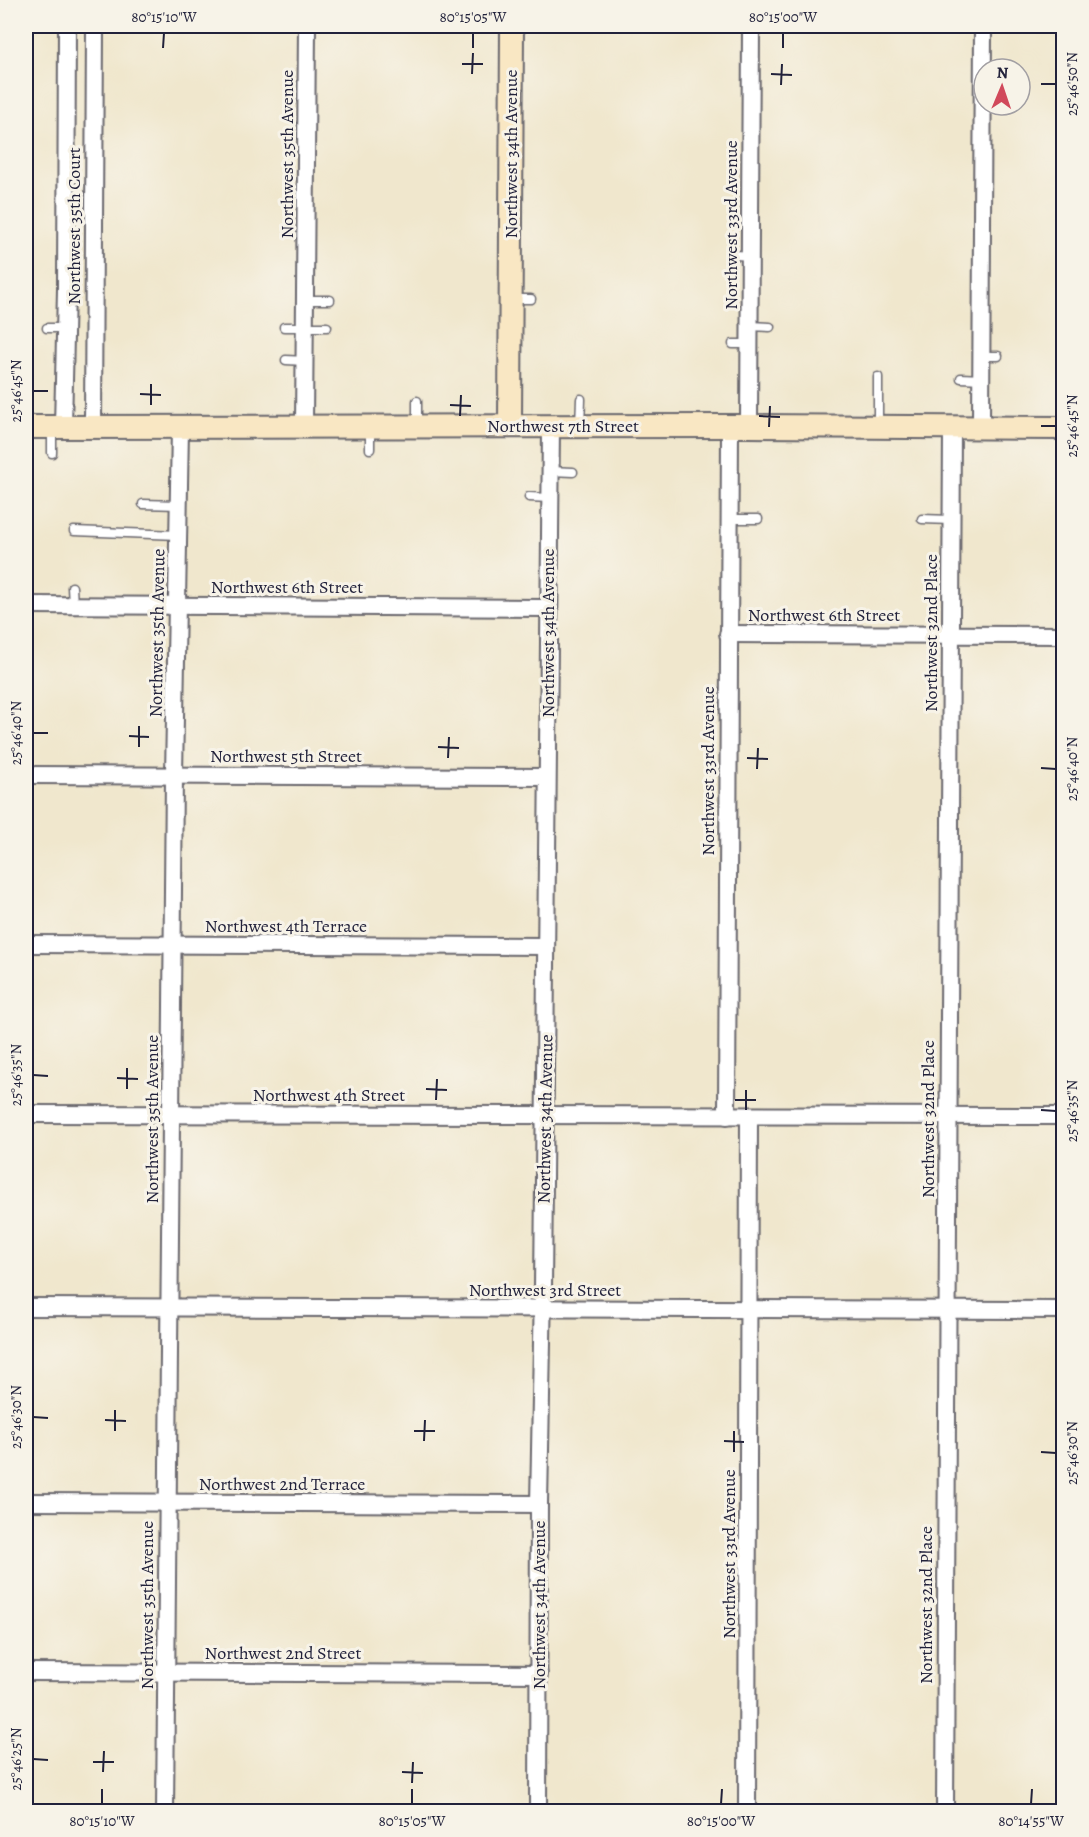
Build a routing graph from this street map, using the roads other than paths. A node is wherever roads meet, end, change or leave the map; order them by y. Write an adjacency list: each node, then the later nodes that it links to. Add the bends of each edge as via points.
1 (67, 26): 7 (street, Northwest 35th Court)
2 (95, 26): 8 (street, Northwest 35th Court)
3 (307, 26): 9 (street, Northwest 35th Avenue)
4 (512, 26): 27 (main road, Northwest 34th Avenue, via 520,299)
5 (752, 26): 16 (street, Northwest 33rd Avenue, via 744,255)
6 (983, 26): 22 (street, via 990,356)
7 (66, 226): 8 (street); 11 (street, Northwest 35th Court)
8 (94, 227): 12 (street, Northwest 35th Court)
9 (306, 300): 10 (lane); 14 (street, Northwest 35th Avenue)
10 (330, 300)
11 (65, 311): 12 (street); 31 (street, Northwest 35th Court, via 55,328)
12 (93, 311): 32 (street, Northwest 35th Court)
13 (284, 327): 14 (lane)
14 (305, 327): 15 (lane); 19 (street, Northwest 35th Avenue)
15 (327, 327)
16 (750, 327): 17 (lane); 29 (street, Northwest 33rd Avenue, via 741,344)
17 (770, 327)
18 (286, 360): 19 (lane)
19 (305, 361): 33 (street, Northwest 35th Avenue)
20 (878, 377): 35 (lane)
21 (961, 378): 22 (lane)
22 (982, 379): 37 (street)
23 (581, 399): 28 (lane)
24 (417, 401): 26 (lane)
25 (370, 426): 26 (main road, Northwest 7th Street); 33 (main road, Northwest 7th Street); 40 (lane)
26 (417, 426): 27 (main road, Northwest 7th Street)
27 (510, 426): 34 (main road, Northwest 7th Street)
28 (580, 426): 29 (main road, Northwest 7th Street); 34 (main road, Northwest 7th Street)
29 (739, 426): 35 (main road, Northwest 7th Street); 48 (street, Northwest 33rd Avenue)
30 (26, 427): 31 (main road, Northwest 7th Street)
31 (58, 427): 32 (main road, Northwest 7th Street); 41 (lane)
32 (93, 427): 38 (main road, Northwest 7th Street)
33 (304, 427): 38 (main road, Northwest 7th Street)
34 (551, 427): 42 (street, Northwest 34th Avenue)
35 (878, 427): 36 (main road, Northwest 7th Street)
36 (952, 427): 37 (main road, Northwest 7th Street); 51 (street, Northwest 32nd Place)
37 (981, 427): 39 (main road, Northwest 7th Street)
38 (180, 428): 47 (street, Northwest 35th Avenue)
39 (1064, 428)
40 (370, 449)
41 (52, 453)
42 (550, 471): 43 (lane); 45 (street, Northwest 34th Avenue)
43 (573, 472)
44 (529, 497): 45 (lane)
45 (549, 498): 58 (street, Northwest 34th Avenue)
46 (143, 504): 47 (lane)
47 (178, 505): 53 (street, Northwest 35th Avenue)
48 (729, 519): 49 (lane); 59 (street, Northwest 33rd Avenue)
49 (758, 519)
50 (922, 519): 51 (lane)
51 (951, 520): 60 (street, Northwest 32nd Place)
52 (74, 531): 53 (lane)
53 (178, 535): 57 (street, Northwest 35th Avenue)
54 (72, 587): 56 (lane)
55 (26, 605): 56 (street, Northwest 6th Street)
56 (73, 605): 57 (street, Northwest 6th Street)
57 (177, 607): 58 (street, Northwest 6th Street); 63 (street, Northwest 35th Avenue)
58 (549, 608): 64 (street, Northwest 34th Avenue)
59 (728, 634): 60 (street, Northwest 6th Street); 71 (street, Northwest 33rd Avenue)
60 (950, 635): 61 (street, Northwest 6th Street); 73 (street, Northwest 32nd Place)
61 (1064, 635)
62 (26, 775): 63 (street, Northwest 5th Street)
63 (174, 776): 64 (street, Northwest 5th Street); 66 (street, Northwest 35th Avenue)
64 (547, 777): 67 (street, Northwest 34th Avenue)
65 (26, 944): 66 (street, Northwest 4th Terrace)
66 (173, 944): 67 (street, Northwest 4th Terrace); 69 (street, Northwest 35th Avenue)
67 (546, 946): 70 (street, Northwest 34th Avenue)
68 (26, 1113): 69 (street, Northwest 4th Street)
69 (171, 1114): 70 (street, Northwest 4th Street); 76 (street, Northwest 35th Avenue)
70 (545, 1115): 71 (street, Northwest 4th Street); 77 (street, Northwest 34th Avenue)
71 (727, 1116): 72 (street, Northwest 4th Street)
72 (749, 1116): 73 (street, Northwest 4th Street); 78 (street, Northwest 33rd Avenue)
73 (948, 1116): 74 (street, Northwest 4th Street); 79 (street, Northwest 32nd Place)
74 (1064, 1116)
75 (26, 1307): 76 (street, Northwest 3rd Street)
76 (171, 1308): 77 (street, Northwest 3rd Street); 82 (street, Northwest 35th Avenue)
77 (542, 1309): 78 (street, Northwest 3rd Street); 83 (street, Northwest 34th Avenue)
78 (750, 1310): 79 (street, Northwest 3rd Street); 89 (street, Northwest 33rd Avenue)
79 (946, 1310): 80 (street, Northwest 3rd Street); 90 (street, Northwest 32nd Place)
80 (1064, 1310)
81 (26, 1502): 82 (street, Northwest 2nd Terrace)
82 (167, 1503): 83 (street, Northwest 2nd Terrace); 85 (street, Northwest 35th Avenue)
83 (539, 1504): 86 (street, Northwest 34th Avenue)
84 (26, 1672): 85 (street, Northwest 2nd Street)
85 (167, 1672): 86 (street, Northwest 2nd Street); 87 (street, Northwest 35th Avenue)
86 (539, 1674): 88 (street, Northwest 34th Avenue)
87 (165, 1812)
88 (538, 1812)
89 (747, 1812)
90 (945, 1812)

